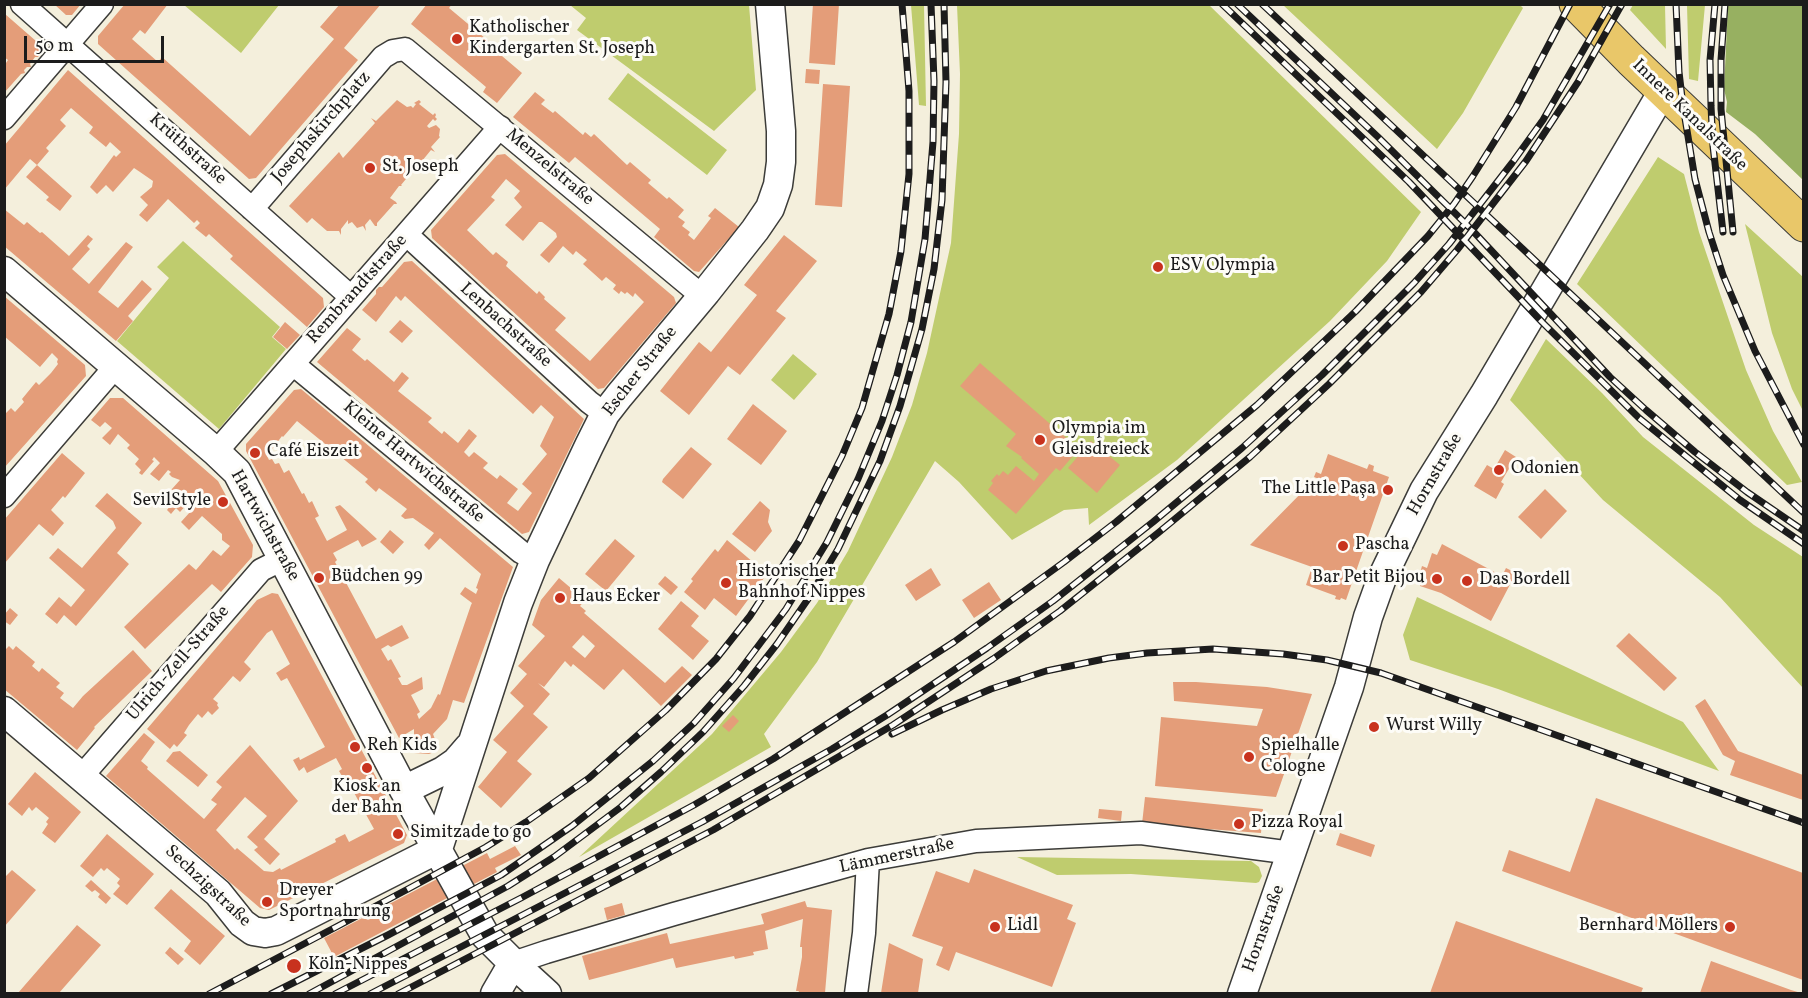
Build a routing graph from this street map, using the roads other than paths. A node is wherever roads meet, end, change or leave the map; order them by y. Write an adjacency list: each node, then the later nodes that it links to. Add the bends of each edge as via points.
1 (22, 4): 5 (street, Krüthstraße)
2 (102, 4): 5 (street)
3 (770, 4): 14 (street, Escher Straße, via 781,131 778,185 770,208 755,230)
4 (1576, 4): 7 (main road, Innere Kanalstraße)
5 (68, 43): 8 (street); 10 (street, Krüthstraße)
6 (393, 51): 9 (street, Menzelstraße, via 405,49); 10 (street, Josephskirchplatz, via 383,57)
7 (1663, 91): 11 (main road, Innere Kanalstraße); 28 (street, Hornstraße, via 1424,490 1368,617 1349,687)
8 (4, 118)
9 (500, 127): 12 (street, Rembrandtstraße); 14 (street, Menzelstraße)
10 (252, 209): 15 (street, Krüthstraße)
11 (1803, 225)
12 (407, 235): 15 (street, Rembrandtstraße); 18 (street, Lenbachstraße)
13 (4, 271): 17 (street, Hartwichstraße)
14 (702, 296): 18 (street, Escher Straße)
15 (351, 297): 16 (street, Rembrandtstraße)
16 (293, 363): 19 (street, Rembrandtstraße); 22 (street, Kleine Hartwichstraße)
17 (116, 367): 19 (street, Hartwichstraße); 20 (street)
18 (605, 414): 22 (street, Escher Straße)
19 (216, 452): 21 (street, Hartwichstraße, via 237,472)
20 (4, 496)
21 (284, 559): 25 (street, Ulrich-Zell-Straße, via 261,570); 26 (street, Hartwichstraße)
22 (535, 560): 24 (street, Escher Straße)
23 (4, 711): 25 (street, Sechzigstraße)
24 (472, 743): 26 (street, via 443,771); 27 (street, Escher Straße)
25 (81, 777): 27 (street, Sechzigstraße, via 218,893 248,927 260,933 282,928)
26 (404, 790): 27 (street, Hartwichstraße)
27 (438, 849): 30 (street, Hartwichstraße, via 485,935)
28 (1292, 853): 29 (street, Lämmerstraße, via 1141,833 976,841); 34 (street, Hornstraße)
29 (868, 860): 30 (street, Lämmerstraße); 33 (street)
30 (513, 963): 31 (street); 32 (street, Hartwichstraße)
31 (495, 993)
32 (547, 993)
33 (856, 993)
34 (1242, 993)

